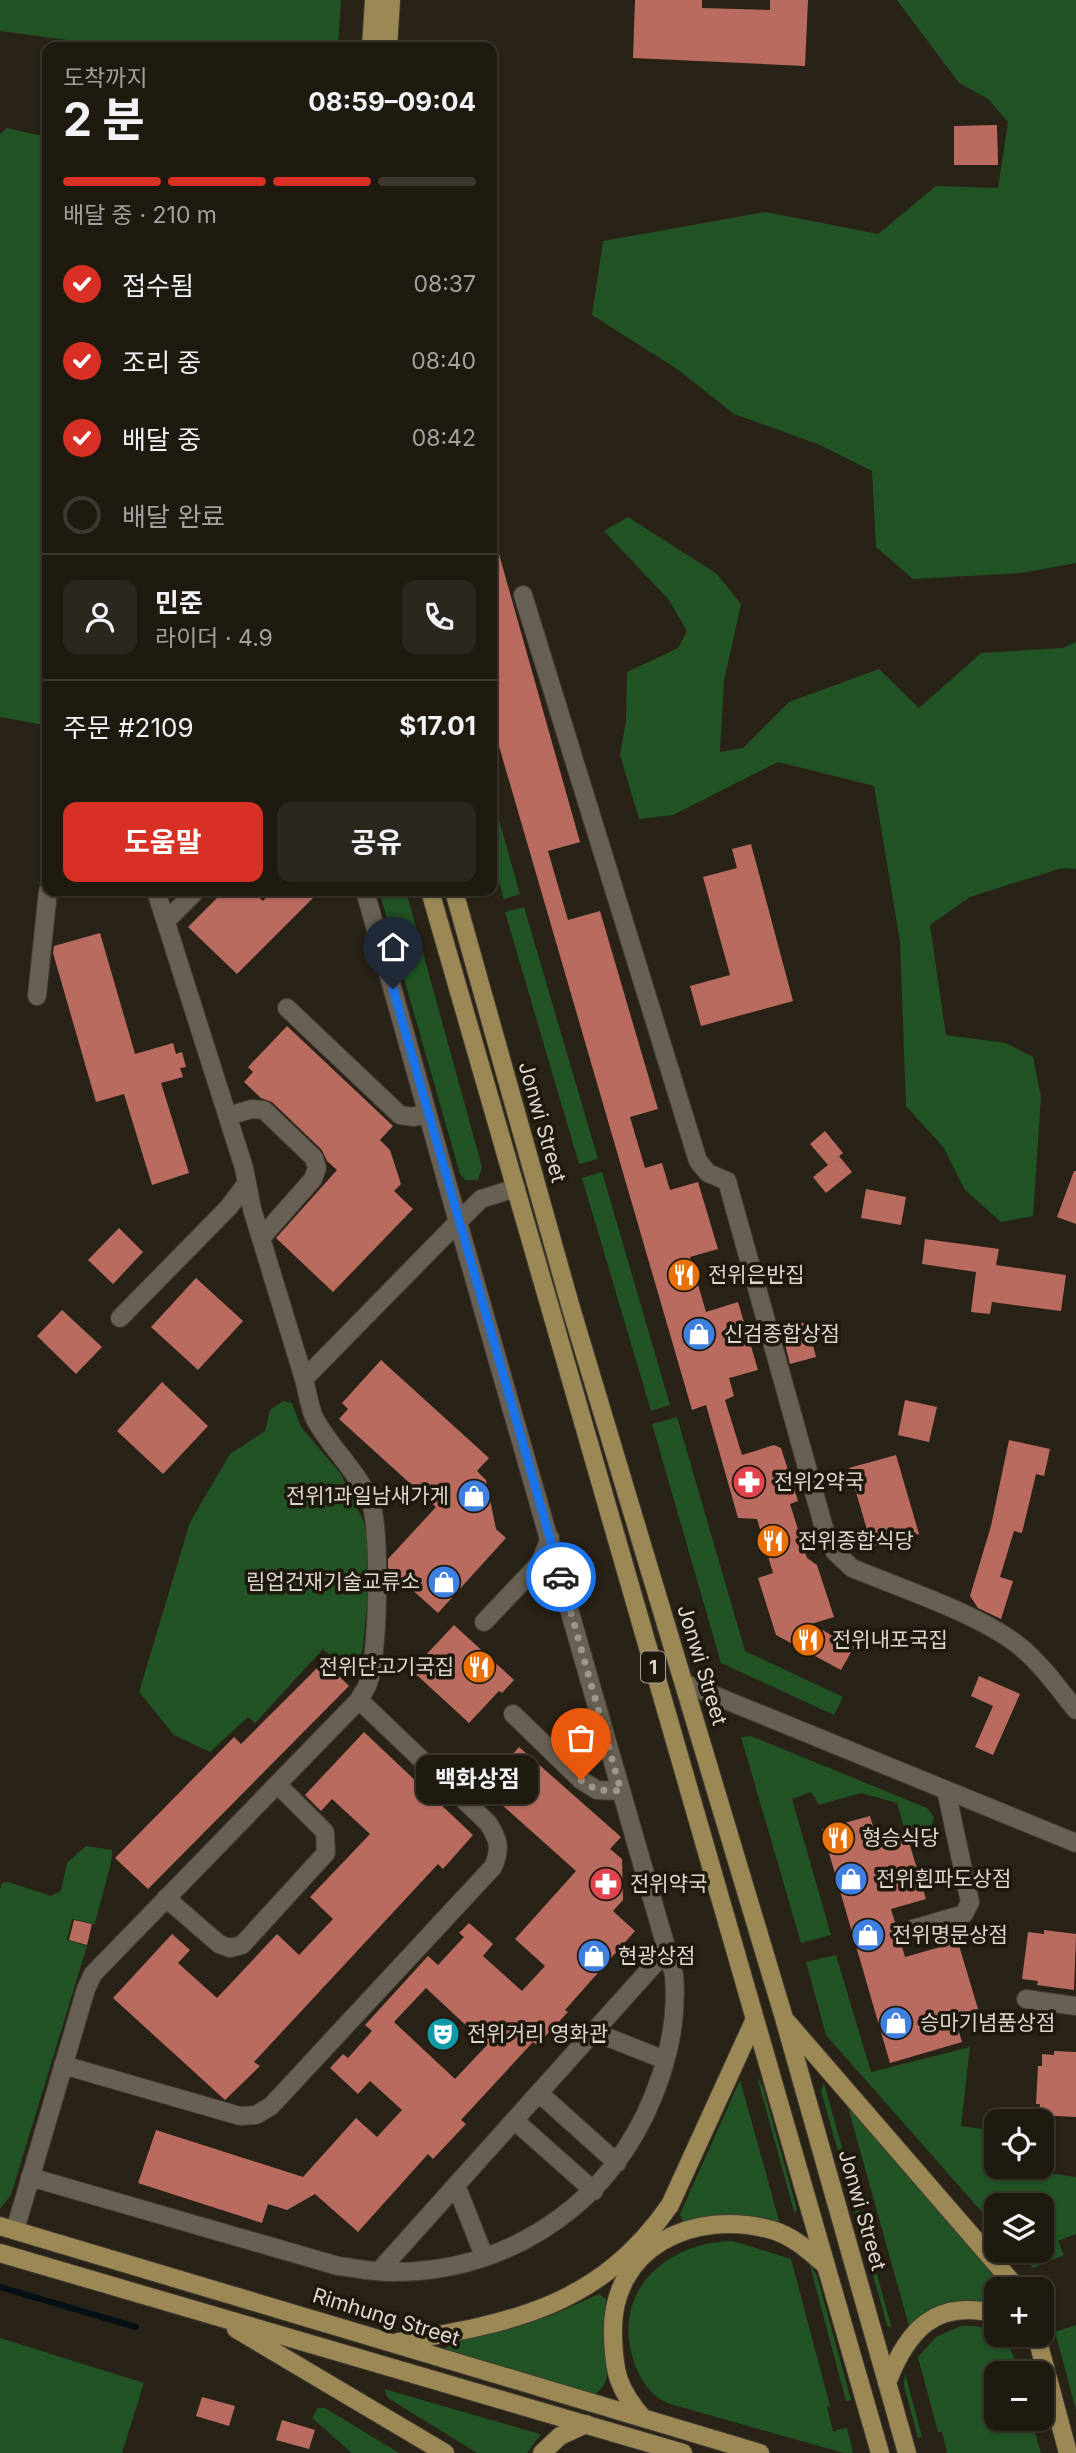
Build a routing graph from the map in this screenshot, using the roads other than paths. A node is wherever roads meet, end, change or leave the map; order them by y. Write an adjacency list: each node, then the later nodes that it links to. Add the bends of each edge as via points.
1 (374, 0): 3 (main road)
2 (391, 0): 4 (main road)
3 (371, 42)
4 (388, 42)
5 (523, 595): 27 (street, via 698,1161 708,1173 727,1181 824,1528 835,1552 852,1567 988,1627 1018,1645)
6 (47, 896): 13 (street)
7 (158, 896): 12 (street)
8 (191, 896): 12 (street)
9 (367, 896): 15 (street)
10 (431, 896): 18 (main road, Jonwi Street / 1)
11 (455, 896): 25 (main road, Jonwi Street / 1, via 571,1308)
12 (166, 921): 16 (street)
13 (37, 996)
14 (288, 1008): 15 (street, via 400,1115 414,1117)
15 (427, 1112): 19 (street)
16 (228, 1116): 17 (street); 20 (street, via 252,1108 264,1110 314,1158 317,1167 313,1179)
17 (247, 1183): 20 (street); 21 (street)
18 (516, 1188): 19 (street, via 481,1199); 39 (main road, Jonwi Street / 1)
19 (458, 1222): 22 (street); 23 (street)
20 (262, 1237): 22 (street)
21 (120, 1318)
22 (304, 1379): 26 (street, via 314,1418 350,1464 376,1524 372,1666)
23 (550, 1538): 24 (street, via 540,1563); 31 (street)
24 (484, 1622)
25 (684, 1683): 30 (street); 38 (main road, Jonwi Street / 1)
26 (359, 1700): 29 (street); 42 (street, via 488,1824 498,1838 494,1867 271,2106 256,2115 240,2116)
27 (1076, 1710)
28 (513, 1714): 31 (street, via 581,1780 597,1790)
29 (277, 1784): 33 (street); 33 (street, via 325,1832 326,1853 242,1945 230,1948 219,1944)
30 (946, 1790): 32 (street); 34 (street, via 970,1902 964,1914)
31 (621, 1791): 35 (street)
32 (1076, 1843)
33 (166, 1898): 42 (street, via 93,1974)
34 (913, 1929)
35 (667, 1950): 40 (street); 41 (street, via 675,1995 674,2026)
36 (1026, 1999): 37 (street)
37 (1076, 2006)
38 (783, 2018): 54 (main road); 59 (main road, Jonwi Street / 1)
39 (754, 2021): 52 (main road, Jonwi Street / 1); 57 (main road, via 670,2205 606,2276 565,2300 524,2316)
40 (594, 2032): 41 (street); 43 (street)
41 (665, 2060): 45 (street, via 652,2100)
42 (63, 2065): 46 (street)
43 (539, 2093): 44 (street); 45 (street)
44 (514, 2120): 47 (street); 48 (street)
45 (617, 2164): 48 (street)
46 (30, 2177): 49 (street); 53 (street, via 298,2256)
47 (456, 2185): 51 (street); 53 (street)
48 (594, 2191): 51 (street, via 540,2233)
49 (7, 2228): 57 (main road, Rimhung Street)
50 (0, 2253): 56 (main road)
51 (484, 2256): 53 (street, via 446,2267)
52 (825, 2266): 60 (main road, via 798,2243 758,2228 700,2227 678,2231 653,2245 626,2278 612,2326 617,2379 623,2395); 62 (main road, Jonwi Street / 1)
53 (380, 2270)
54 (1008, 2277)
55 (984, 2313): 59 (main road, via 955,2309 919,2325)
56 (212, 2314): 61 (main road); 63 (main road)
57 (393, 2343): 60 (main road, Rimhung Street)
58 (1037, 2347): 68 (main road)
59 (887, 2383): 67 (main road, Jonwi Street / 1)
60 (643, 2418): 66 (main road, Rimhung Street)
61 (586, 2424): 64 (main road, via 560,2436); 65 (main road)
62 (878, 2448)
63 (445, 2453)
64 (542, 2453)
65 (683, 2453)
66 (760, 2453)
67 (907, 2453)
68 (1068, 2453)

